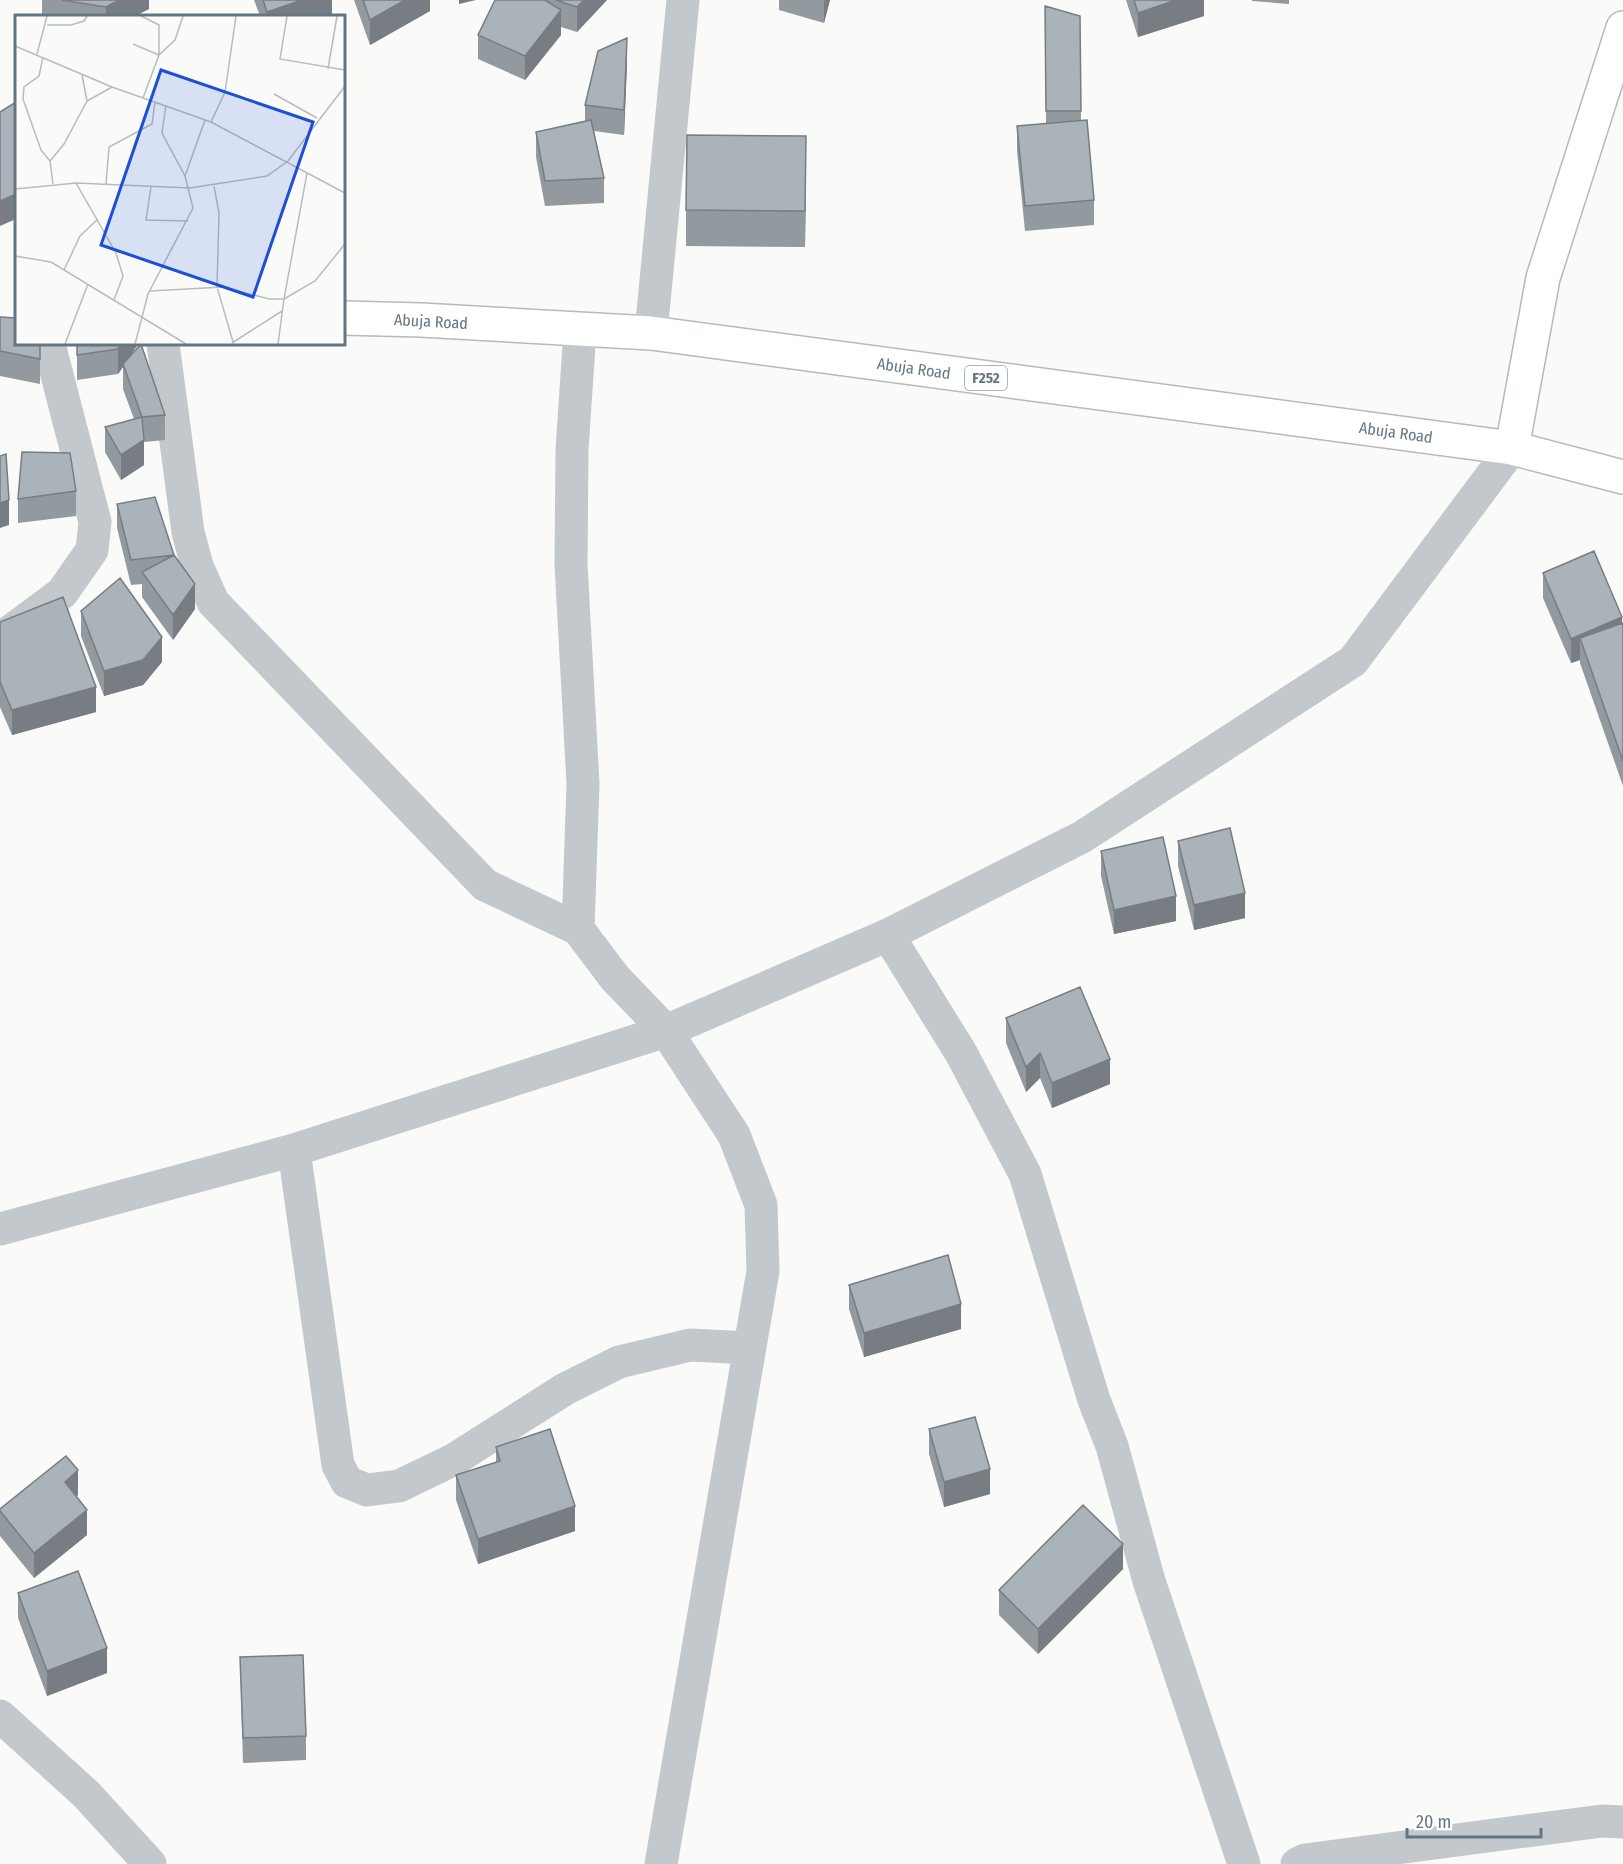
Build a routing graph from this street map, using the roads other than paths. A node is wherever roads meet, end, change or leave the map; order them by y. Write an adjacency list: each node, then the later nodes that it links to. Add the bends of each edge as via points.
1 (683, 0): 5 (street)
2 (1623, 28): 8 (main road, via 1543,278)
3 (345, 318): 4 (main road, Abuja Road / F252)
4 (580, 330): 5 (main road, Abuja Road / F252); 11 (street, via 572,450 571,553 584,784)
5 (651, 333): 8 (main road, Abuja Road / F252)
6 (49, 345): 10 (street, via 95,522 92,550 62,593)
7 (162, 345): 11 (street, via 188,532 213,602 484,885)
8 (1512, 448): 9 (main road, Abuja Road / F252); 12 (street, via 1353,662 1082,837)
9 (1623, 477)
10 (0, 639)
11 (578, 929): 13 (street, via 615,978)
12 (888, 935): 13 (street); 21 (street, via 961,1053 1024,1174 1112,1446 1149,1581)
13 (666, 1031): 14 (street); 16 (street, via 734,1135 761,1205 763,1271)
14 (294, 1150): 15 (street); 16 (street, via 338,1465 347,1482 367,1490 399,1486 455,1459 565,1389 619,1362 690,1345)
15 (0, 1229)
16 (750, 1348): 20 (street)
17 (0, 1716): 19 (street, via 86,1794)
18 (1623, 1822): 22 (street, via 1590,1823)
19 (150, 1864)
20 (661, 1864)
21 (1244, 1864)
22 (1297, 1864)

